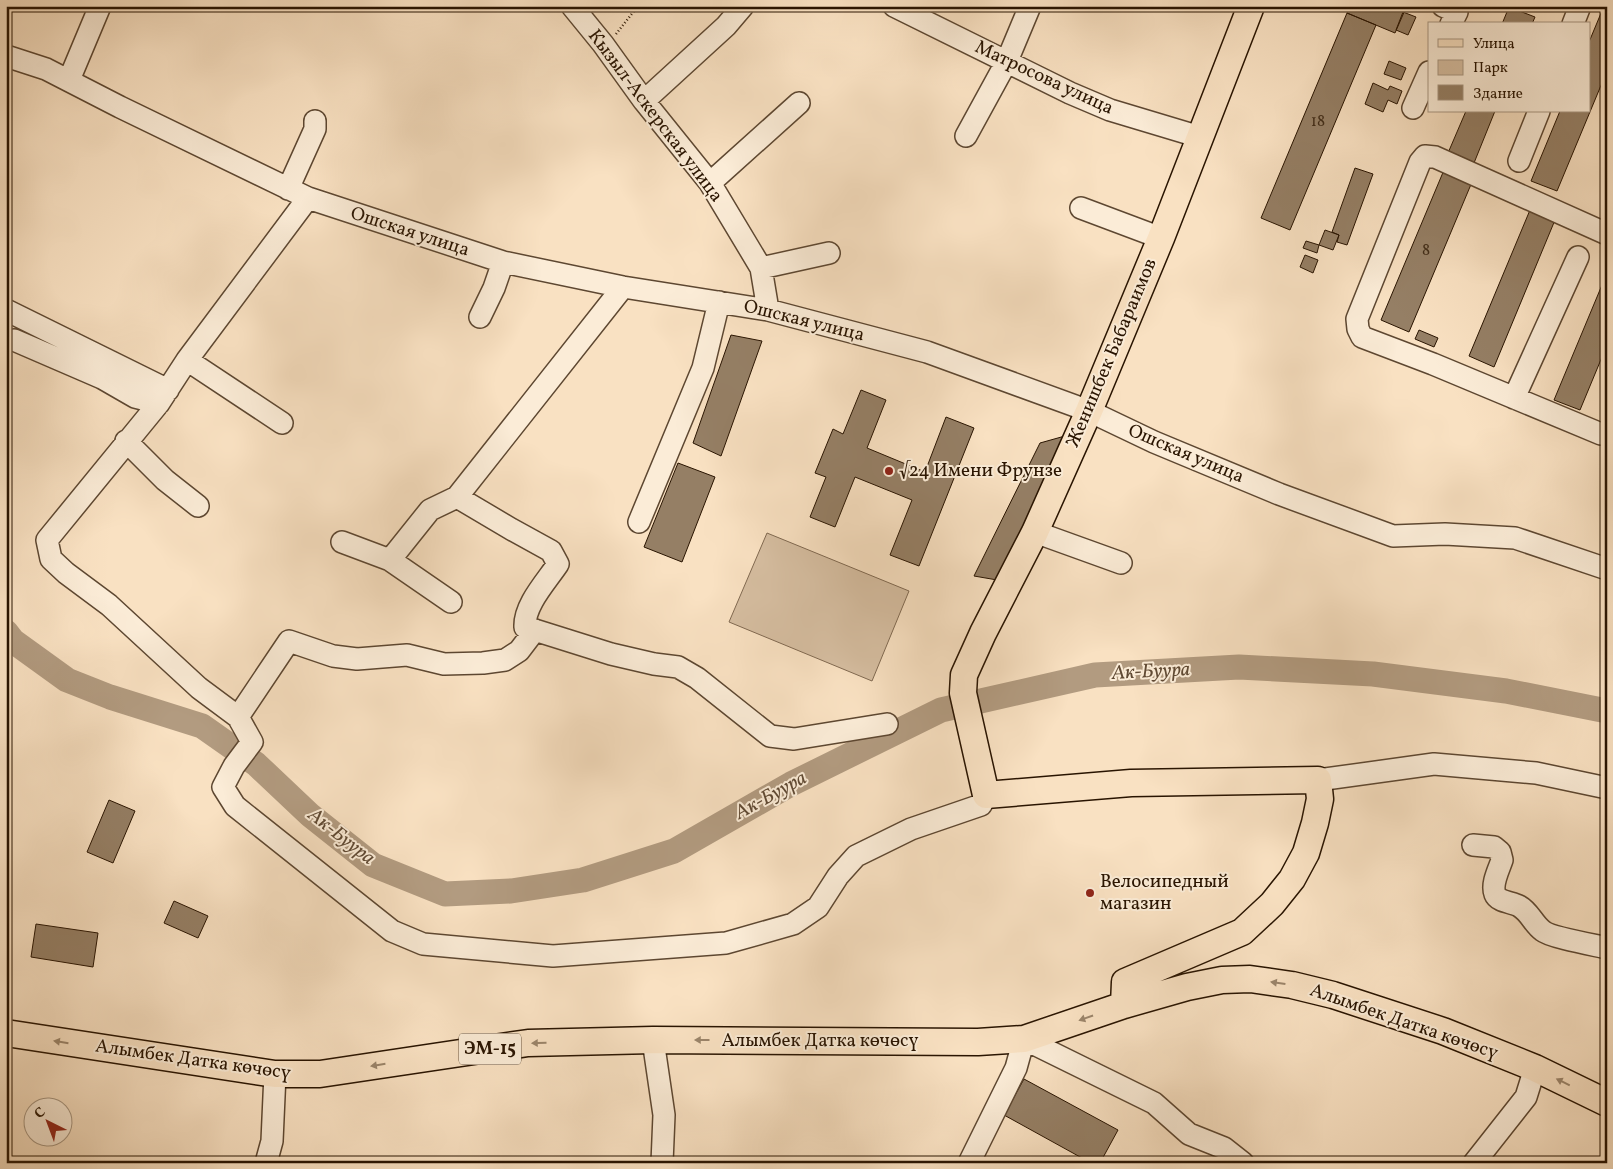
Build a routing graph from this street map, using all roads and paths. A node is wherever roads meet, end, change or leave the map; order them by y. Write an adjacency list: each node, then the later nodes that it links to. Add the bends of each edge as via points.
1 (100, 6): 14 (street)
2 (572, 6): 10 (street, Кызыл-Аскерская улица)
3 (638, 6): 10 (path, via 617,33)
4 (743, 6): 15 (street, via 726,26)
5 (894, 6): 12 (street, Матросова улица)
6 (1030, 6): 12 (street)
7 (1251, 6): 21 (main road, Женишбек Бабараимов)
8 (1580, 6): 9 (street)
9 (1574, 22)
10 (603, 44): 15 (street, Кызыл-Аскерская улица)
11 (6, 56): 14 (street, Ошская улица)
12 (1007, 61): 20 (street); 21 (street, Матросова улица, via 1110,110)
13 (1428, 74): 17 (street)
14 (69, 80): 24 (street, Ошская улица)
15 (644, 101): 23 (street, Кызыл-Аскерская улица)
16 (799, 103): 23 (street)
17 (1412, 108)
18 (1538, 112): 22 (street)
19 (315, 121): 24 (street, via 315,129)
20 (966, 136)
21 (1200, 137): 28 (main road, Женишбек Бабараимов)
22 (1519, 161)
23 (710, 183): 32 (street, Кызыл-Аскерская улица)
24 (288, 189): 25 (street, Ошская улица)
25 (308, 198): 31 (street, Ошская улица); 39 (street)
26 (1081, 208): 28 (street)
27 (1607, 234): 41 (street, via 1435,157 1425,156 1420,162 1357,319 1358,329 1362,337)
28 (1161, 238): 42 (main road, Женишбек Бабараимов)
29 (829, 252): 32 (street)
30 (1578, 257): 41 (street)
31 (503, 262): 33 (street, Ошская улица); 37 (street)
32 (761, 268): 36 (street, Кызыл-Аскерская улица)
33 (623, 287): 34 (street, Ошская улица); 46 (street)
34 (719, 302): 36 (street, Ошская улица); 48 (street, via 703,368)
35 (6, 310): 40 (street)
36 (768, 310): 42 (street, Ошская улица, via 927,352)
37 (480, 316)
38 (14, 340): 40 (street, via 102,378 135,398)
39 (187, 360): 40 (street); 43 (street)
40 (164, 396): 45 (street)
41 (1514, 398): 44 (street)
42 (1089, 412): 49 (main road, Женишбек Бабараимов); 53 (street, Ошская улица, via 1279,494 1393,536 1445,534 1514,538)
43 (282, 424)
44 (1605, 429)
45 (126, 441): 47 (street, via 165,480); 56 (street, via 47,540 51,559 109,605 199,688)
46 (457, 497): 51 (street, via 430,510); 55 (street, via 551,551 555,557 558,564 525,618 525,626)
47 (198, 506)
48 (639, 522)
49 (1035, 532): 52 (street); 60 (main road, Женишбек Бабараимов, via 964,674 963,694)
50 (342, 542): 51 (street)
51 (390, 560): 54 (street)
52 (1121, 563)
53 (1607, 569)
54 (450, 602)
55 (535, 630): 56 (street, via 519,651 506,660 483,663 444,664 407,655 357,659 333,656 289,641); 57 (street, via 611,654 678,667 697,678 770,736 794,740)
56 (238, 717): 60 (street, via 252,742 223,787 235,806 392,931 423,944 553,956 726,943 794,924 818,907 856,856 911,830 981,805)
57 (887, 724)
58 (1318, 780): 59 (street, via 1434,764 1536,773); 60 (main road, via 1131,783); 63 (main road, via 1320,799 1306,853 1292,880 1272,904 1242,932 1126,982)
59 (1607, 788)
60 (986, 795)
61 (1473, 845): 62 (street, via 1494,847 1500,852 1502,860 1494,886 1497,897 1524,909 1545,933)
62 (1607, 948)
63 (1124, 1005): 65 (main road, Алымбек Датка көчөсү, one-way to 65); 67 (main road, Алымбек Датка көчөсү, one-way to 63, via 1442,1031 1292,985 1250,979 1222,980 1186,986)
64 (6, 1033): 68 (main road, Алымбек Датка көчөсү / ЭМ-15, one-way to 64)
65 (1024, 1039): 66 (main road, Алымбек Датка көчөсү / ЭМ-15, one-way to 66, via 978,1042); 72 (street, via 1016,1068); 73 (street, via 1154,1104 1189,1134 1224,1148)
66 (653, 1040): 68 (main road, Алымбек Датка көчөсү / ЭМ-15, one-way to 68, via 528,1043 320,1074); 71 (street, via 664,1115)
67 (1535, 1068): 69 (main road, Алымбек Датка көчөсү, one-way to 67); 74 (street, via 1526,1097)
68 (275, 1074): 70 (street, via 272,1141)
69 (1607, 1103)
70 (266, 1163)
71 (662, 1163)
72 (969, 1163)
73 (1243, 1163)
74 (1474, 1163)

